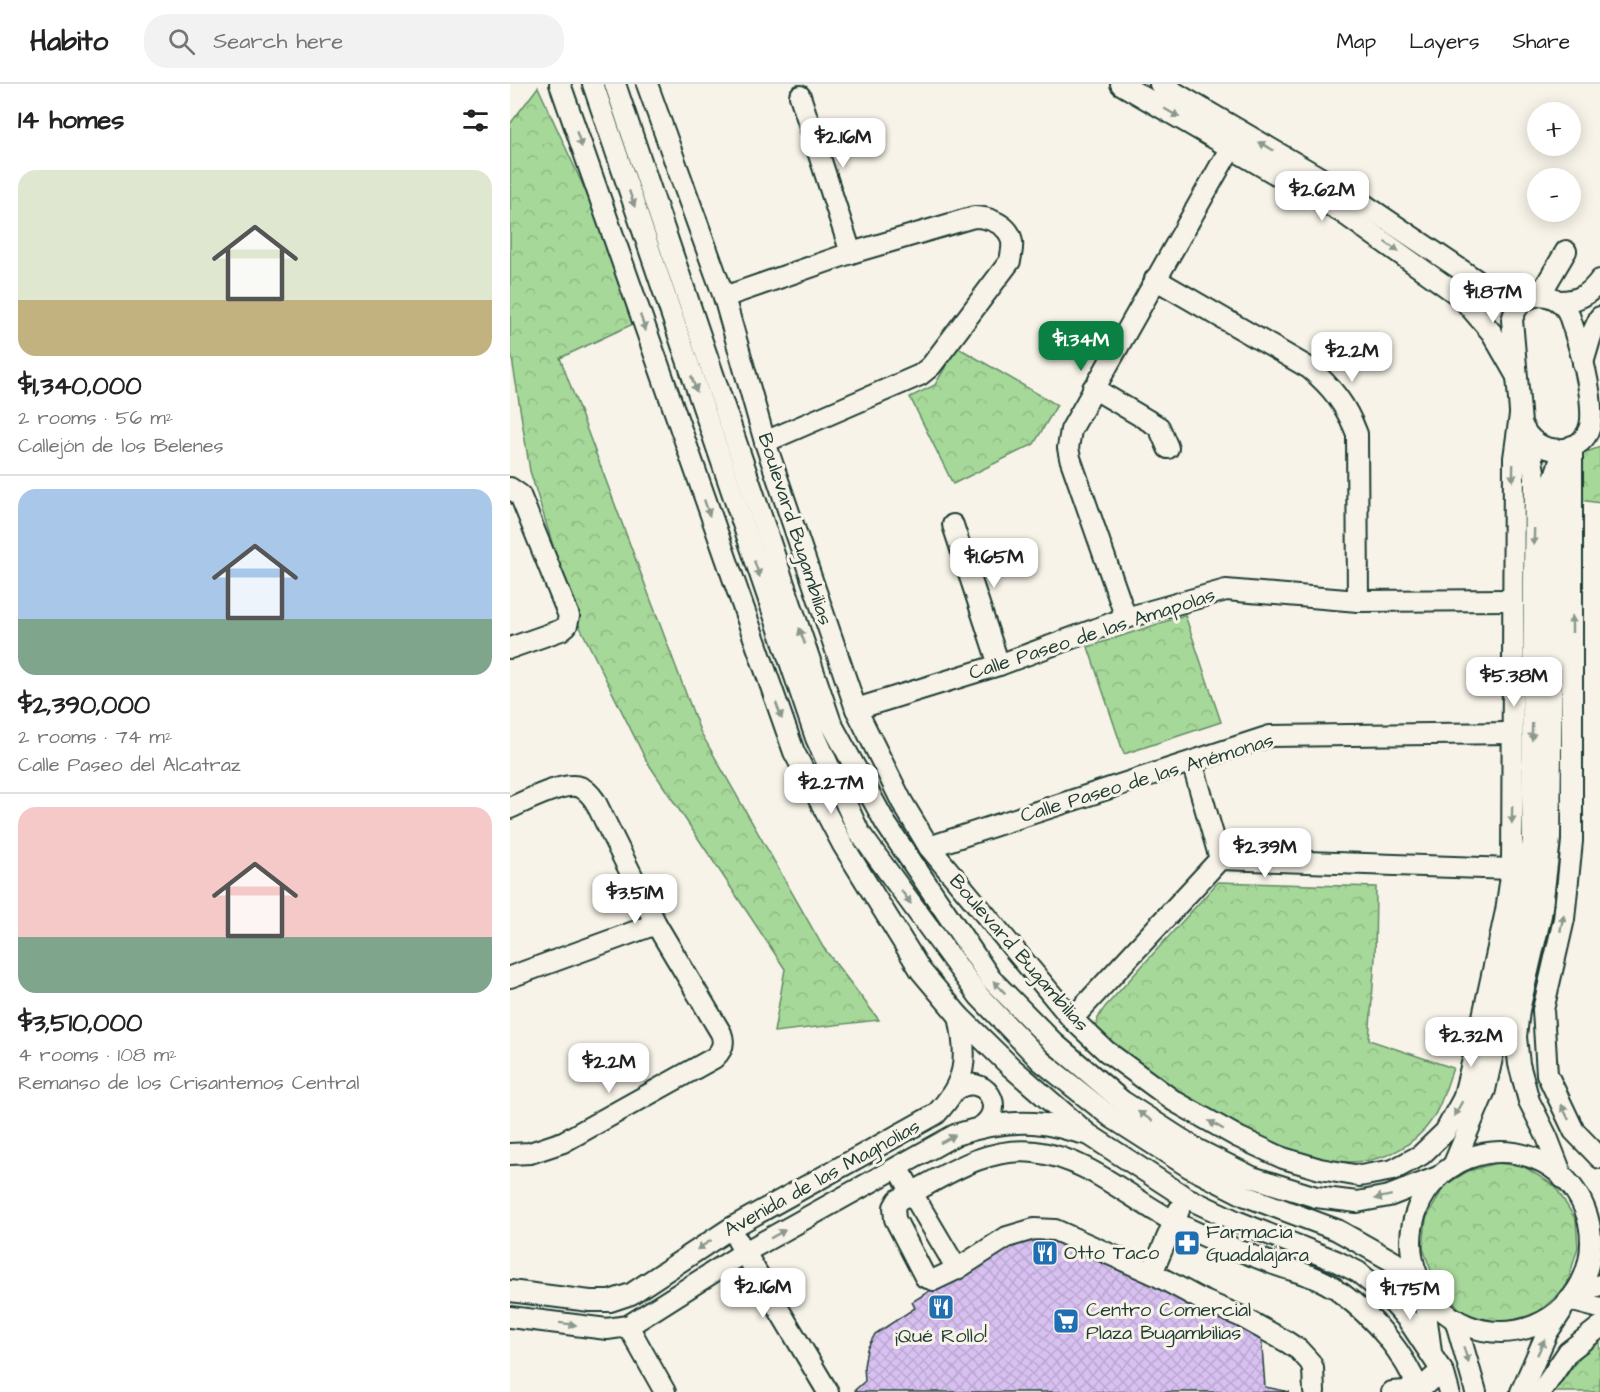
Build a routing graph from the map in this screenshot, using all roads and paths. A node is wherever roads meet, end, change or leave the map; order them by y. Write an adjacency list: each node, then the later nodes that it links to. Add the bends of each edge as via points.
1 (560, 84): 38 (street, one-way to 38)
2 (593, 84): 35 (street, one-way to 35)
3 (615, 84): 46 (street, Boulevard Bugambilias, one-way to 3, via 831,723)
4 (647, 84): 16 (street, Boulevard Bugambilias)
5 (1121, 84): 8 (street, one-way to 8)
6 (1160, 84): 9 (street, one-way to 6)
7 (800, 96): 11 (street)
8 (1232, 147): 9 (street); 12 (street)
9 (1348, 205): 13 (street); 17 (street, one-way to 17)
10 (1566, 251): 15 (street)
11 (851, 253): 16 (street); 27 (street, via 974,217 1001,225 1012,242 1010,261 931,366 920,375)
12 (1155, 279): 23 (street); 33 (street, via 1309,368 1340,397 1357,434)
13 (1476, 280): 15 (street, via 1505,294); 17 (street)
14 (1600, 280): 18 (street, via 1586,295)
15 (1537, 295): 18 (street); 21 (street, via 1517,307 1512,320)
16 (724, 297): 27 (street, Boulevard Bugambilias)
17 (1461, 297): 21 (street, via 1492,333)
18 (1560, 301): 20 (street, via 1568,312)
19 (1600, 317): 20 (street)
20 (1583, 366): 22 (street); 28 (street, via 1591,421)
21 (1516, 375): 24 (street)
22 (1600, 381)
23 (1093, 388): 29 (street, via 1159,428); 34 (street, via 1074,421 1068,448)
24 (1520, 416): 26 (street); 32 (street, Boulevard Bugambilias, one-way to 32, via 1514,458)
25 (1600, 434): 28 (street)
26 (1528, 437): 28 (street, via 1548,449); 44 (street, one-way to 44, via 1535,477)
27 (765, 442): 39 (street, Boulevard Bugambilias)
28 (1571, 446): 62 (street, one-way to 28, via 1574,1131 1547,1074 1543,1010 1564,919 1572,841); 66 (street, via 1554,479 1550,839 1541,915 1516,1037 1529,1101)
29 (1168, 448)
30 (510, 488): 36 (street, via 520,495 569,616 564,628)
31 (953, 525): 37 (street)
32 (1512, 600): 33 (street, Calle Paseo de las Amapolas); 40 (street, Boulevard Bugambilias)
33 (1358, 601): 34 (street, Calle Paseo de las Amapolas, via 1226,590)
34 (1126, 618): 37 (street, Calle Paseo de las Amapolas)
35 (776, 627): 38 (street); 50 (street, via 816,738 860,832)
36 (510, 648)
37 (999, 665): 39 (street, Calle Paseo de las Amapolas)
38 (765, 674): 47 (street, one-way to 47, via 794,753)
39 (856, 709): 43 (street, Boulevard Bugambilias)
40 (1512, 733): 41 (street, Calle Paseo de las Anémonas, via 1270,736); 42 (street, Boulevard Bugambilias)
41 (1192, 762): 48 (street, Calle Paseo de las Anémonas); 49 (street)
42 (1513, 772): 44 (street); 51 (street, Boulevard Bugambilias, one-way to 51)
43 (888, 775): 46 (street); 48 (street, Boulevard Bugambilias)
44 (1532, 793): 64 (street, via 1533,839 1524,913 1485,1090)
45 (510, 808): 52 (street, via 564,787 582,788 595,801)
46 (886, 824): 69 (street, Boulevard Bugambilias, one-way to 46, via 1252,1177 1198,1150 1122,1101 1062,1050 991,979)
47 (840, 838): 50 (street); 54 (street, via 921,971)
48 (930, 847): 55 (street, Boulevard Bugambilias)
49 (1221, 859): 51 (street); 55 (street)
50 (886, 868): 57 (street, one-way to 57, via 979,996 1041,1061)
51 (1512, 869): 60 (street, Boulevard Bugambilias, one-way to 60, via 1463,1099 1437,1140 1421,1155 1393,1170 1359,1176 1283,1158)
52 (656, 924): 53 (street); 61 (street, via 721,1033 722,1049 714,1058 557,1145)
53 (510, 976)
54 (960, 1016): 56 (street, Avenida de las Magnolias, via 966,1047); 59 (street)
55 (1072, 1019): 60 (street, Boulevard Bugambilias, one-way to 55, via 1174,1101 1106,1051)
56 (955, 1090): 58 (street, via 973,1084 989,1095 992,1114); 72 (street, Avenida de las Magnolias, via 936,1114)
57 (1096, 1105): 65 (street); 75 (street, via 1189,1167 1246,1196 1337,1230)
58 (979, 1128): 59 (street, Avenida de las Magnolias, via 1008,1123 1042,1124); 63 (street, Avenida de las Magnolias, one-way to 58, via 955,1135)
59 (1088, 1134): 65 (street)
60 (1238, 1137): 69 (street)
61 (510, 1154)
62 (1600, 1158)
63 (898, 1167): 67 (street); 74 (street, Avenida de las Magnolias, one-way to 63)
64 (1445, 1172): 66 (street, via 1471,1157 1510,1153 1547,1165); 69 (street, Boulevard Bugambilias, one-way to 69, via 1389,1196 1357,1202); 78 (street, via 1424,1194 1415,1214 1412,1257)
65 (1150, 1174): 68 (street)
66 (1569, 1185): 70 (street); 81 (street, via 1585,1211 1590,1232 1585,1274)
67 (912, 1193): 71 (street, via 976,1159 1035,1152 1066,1159); 76 (street); 76 (street, via 898,1200 895,1219 926,1277 934,1280)
68 (1185, 1197): 71 (street); 73 (street)
69 (1316, 1197)
70 (1600, 1208)
71 (1174, 1221): 77 (street); 89 (street, via 1337,1290 1378,1325)
72 (731, 1228): 74 (street); 80 (street, Avenida de las Magnolias, one-way to 80, via 631,1294 610,1300)
73 (1300, 1246): 75 (street); 87 (street, via 1358,1272 1386,1295)
74 (745, 1252): 85 (street, Avenida de las Magnolias); 91 (street)
75 (1378, 1252): 78 (street)
76 (957, 1269): 77 (street, via 1007,1237 1044,1228 1065,1233)
77 (1152, 1273): 92 (street, via 1266,1329 1299,1350 1313,1368)
78 (1421, 1283): 84 (street, via 1437,1305); 87 (street)
79 (1600, 1285): 81 (street)
80 (510, 1290)
81 (1570, 1299): 82 (street); 84 (street, via 1548,1319 1525,1329 1478,1329); 96 (street, one-way to 81, via 1547,1333)
82 (1600, 1308)
83 (510, 1317): 85 (street, Avenida de las Magnolias, one-way to 85, via 607,1329)
84 (1455, 1319): 95 (street, one-way to 95)
85 (627, 1326): 90 (street)
86 (1598, 1328): 97 (street, via 1568,1352)
87 (1431, 1352): 88 (street)
88 (1442, 1370): 89 (street); 94 (street)
89 (1420, 1391): 93 (street)
90 (665, 1392)
91 (828, 1392)
92 (1314, 1392)
93 (1392, 1392)
94 (1449, 1392)
95 (1476, 1392)
96 (1521, 1392)
97 (1541, 1392)

